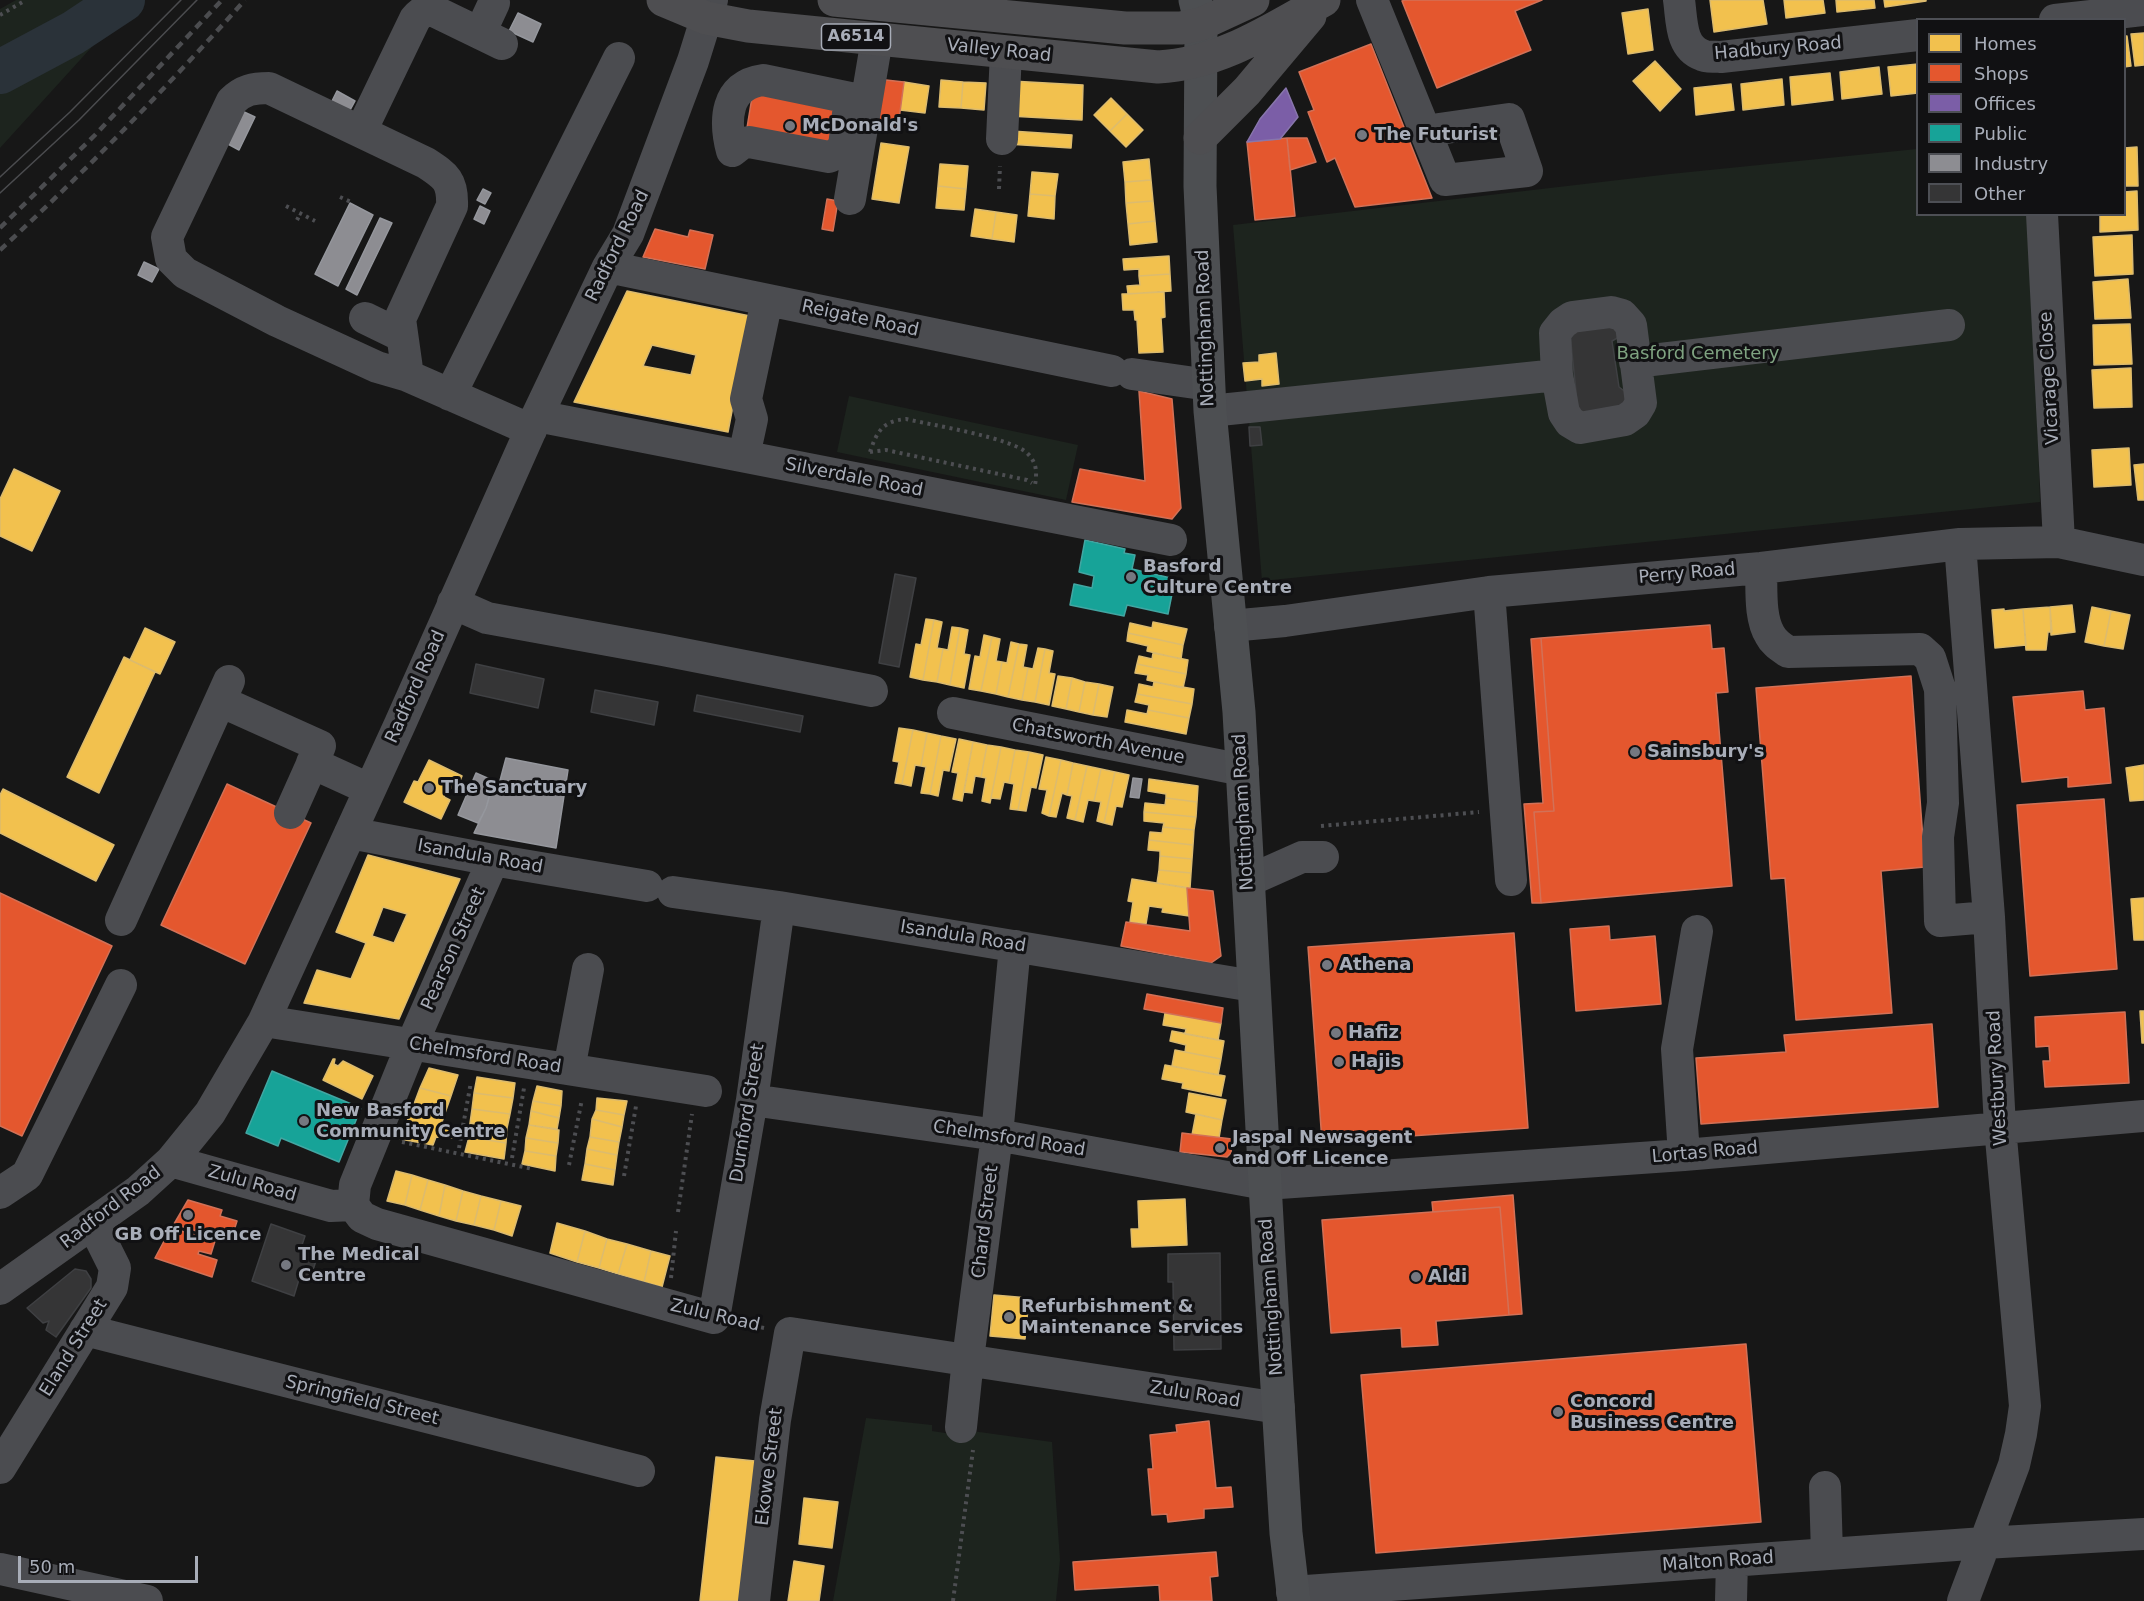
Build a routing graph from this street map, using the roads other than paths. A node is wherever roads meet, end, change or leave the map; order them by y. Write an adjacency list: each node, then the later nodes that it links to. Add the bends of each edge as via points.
1 (663, 0): 11 (highway, Valley Road / A6514)
2 (834, 0): 8 (highway, Valley Road / A6514)
3 (1253, 0): 10 (highway, Valley Road / A6514)
4 (1324, 0): 18 (highway, Valley Road / A6514, via 1230,51); 22 (highway, via 1247,91)
5 (1372, 0): 21 (street)
6 (1679, 0): 14 (street, Hadbury Road, via 1684,39 1703,56)
7 (494, 3): 20 (street, via 491,39 432,10 419,14)
8 (889, 3): 9 (highway, Valley Road / A6514)
9 (976, 7): 10 (highway, Valley Road / A6514, via 1125,28 1181,27)
10 (1206, 8): 18 (main road, Nottingham Road)
11 (709, 9): 15 (highway, Valley Road / A6514, via 748,26); 26 (street, Radford Road, via 628,234)
12 (2144, 10): 13 (street)
13 (2073, 18)
14 (1916, 35)
15 (877, 39): 16 (highway, Valley Road / A6514); 24 (street)
16 (1006, 52): 18 (highway, Valley Road / A6514, via 1158,67); 23 (street)
17 (619, 58): 34 (street)
18 (1200, 59): 22 (main road, Nottingham Road)
19 (774, 81): 19 (street, via 754,81 735,95 728,116 732,151 749,142 828,157 838,153 844,146 850,98)
20 (361, 131): 30 (street, via 426,163 445,176 453,190 452,206 400,319); 33 (street, Silverdale Road, via 269,88 240,93 232,101 167,237 168,249 171,259 185,273 377,367)
21 (1425, 131): 21 (street, via 1445,180 1527,171 1509,119)
22 (1200, 138): 35 (main road, Nottingham Road)
23 (1002, 139)
24 (850, 199)
25 (2042, 216): 39 (street, Vicarage Close)
26 (608, 267): 27 (street, Reigate Road); 36 (street, Radford Road)
27 (767, 300): 35 (street, Reigate Road, via 1122,373); 37 (street, via 746,399 752,419)
28 (364, 318): 30 (street)
29 (1949, 325): 31 (street)
30 (402, 336): 33 (street)
31 (1635, 362): 32 (street, via 1631,325 1622,315 1611,312 1572,317 1555,333); 32 (street, via 1641,403 1635,414 1625,420 1580,428 1564,413)
32 (1557, 375): 35 (street, Reigate Road)
33 (408, 376): 34 (street, Silverdale Road)
34 (450, 395): 36 (street, Silverdale Road)
35 (1209, 398): 45 (main road, Nottingham Road)
36 (534, 423): 37 (street, Silverdale Road); 44 (street, Radford Road)
37 (744, 456): 38 (street, Silverdale Road)
38 (1170, 540)
39 (2058, 542): 40 (street, Perry Road); 41 (street, Perry Road)
40 (1959, 544): 42 (street, Perry Road); 58 (street, Westbury Road)
41 (2144, 560)
42 (1761, 568): 43 (street, Perry Road); 58 (street, via 1765,623 1769,635 1788,652 1920,649 1930,658 1940,689 1944,802 1938,837 1940,921)
43 (1489, 592): 45 (street, Perry Road); 56 (street)
44 (453, 603): 46 (street, via 487,618); 50 (street, Radford Road)
45 (1230, 626): 49 (main road, Nottingham Road)
46 (872, 691)
47 (953, 713): 49 (street, Chatsworth Avenue)
48 (312, 763): 50 (street); 51 (street); 59 (street, via 320,746 224,691)
49 (1243, 770): 55 (main road, Nottingham Road)
50 (369, 789): 52 (street, Radford Road)
51 (290, 813)
52 (350, 833): 54 (street, Isandula Road); 65 (street, Radford Road)
53 (1323, 857): 55 (street, via 1302,857)
54 (493, 861): 57 (street, Isandula Road); 66 (street, Pearson Street)
55 (1248, 880): 64 (main road, Nottingham Road)
56 (1511, 880)
57 (779, 907): 61 (street, Isandula Road); 69 (street, Durnford Street)
58 (1989, 917): 71 (street, Westbury Road)
59 (121, 920)
60 (1697, 931): 73 (street, via 1677,1049)
61 (1015, 946): 64 (street, Isandula Road); 72 (street, Chard Street)
62 (588, 969): 67 (street)
63 (121, 985): 76 (street, via 27,1175)
64 (1253, 986): 75 (main road, Nottingham Road)
65 (264, 1021): 66 (street, Chelmsford Road); 74 (street, Radford Road, via 210,1113)
66 (412, 1044): 67 (street, Chelmsford Road); 77 (street, Pearson Street, via 355,1185)
67 (578, 1071): 68 (street, Chelmsford Road)
68 (701, 1090)
69 (752, 1100): 72 (street, Chelmsford Road); 80 (street, Durnford Street)
70 (2144, 1116): 71 (street, Lortas Road)
71 (2000, 1127): 73 (street, Lortas Road); 90 (street, Westbury Road, via 2025,1406 2014,1465)
72 (997, 1135): 75 (street, Chelmsford Road); 83 (street, Chard Street)
73 (1684, 1155): 75 (street, Lortas Road)
74 (171, 1161): 77 (street, Zulu Road, via 331,1206); 78 (street, Radford Road)
75 (1265, 1184): 84 (main road, Nottingham Road)
76 (0, 1193)
77 (353, 1205): 80 (street, Zulu Road, via 362,1217 377,1224)
78 (93, 1224): 79 (street, Radford Road); 81 (street, Eland Street, via 115,1268 112,1287)
79 (3, 1281)
80 (714, 1318)
81 (85, 1330): 86 (street, Eland Street); 87 (street, Springfield Street)
82 (790, 1333): 83 (street, Zulu Road); 96 (street, Ekowe Street, via 775,1420)
83 (968, 1359): 84 (street, Zulu Road); 85 (street, Chard Street)
84 (1279, 1408): 94 (main road, Nottingham Road)
85 (961, 1427)
86 (0, 1468)
87 (639, 1471)
88 (1825, 1487): 91 (street)
89 (2144, 1534): 90 (street, Malton Road)
90 (1984, 1543): 91 (street, Malton Road); 98 (street, Westbury Road)
91 (1827, 1554): 92 (street, Malton Road)
92 (1732, 1561): 94 (street, Malton Road); 97 (street)
93 (0, 1569): 95 (street)
94 (1293, 1596)
95 (147, 1601)
96 (754, 1601)
97 (1731, 1601)
98 (1963, 1601)

